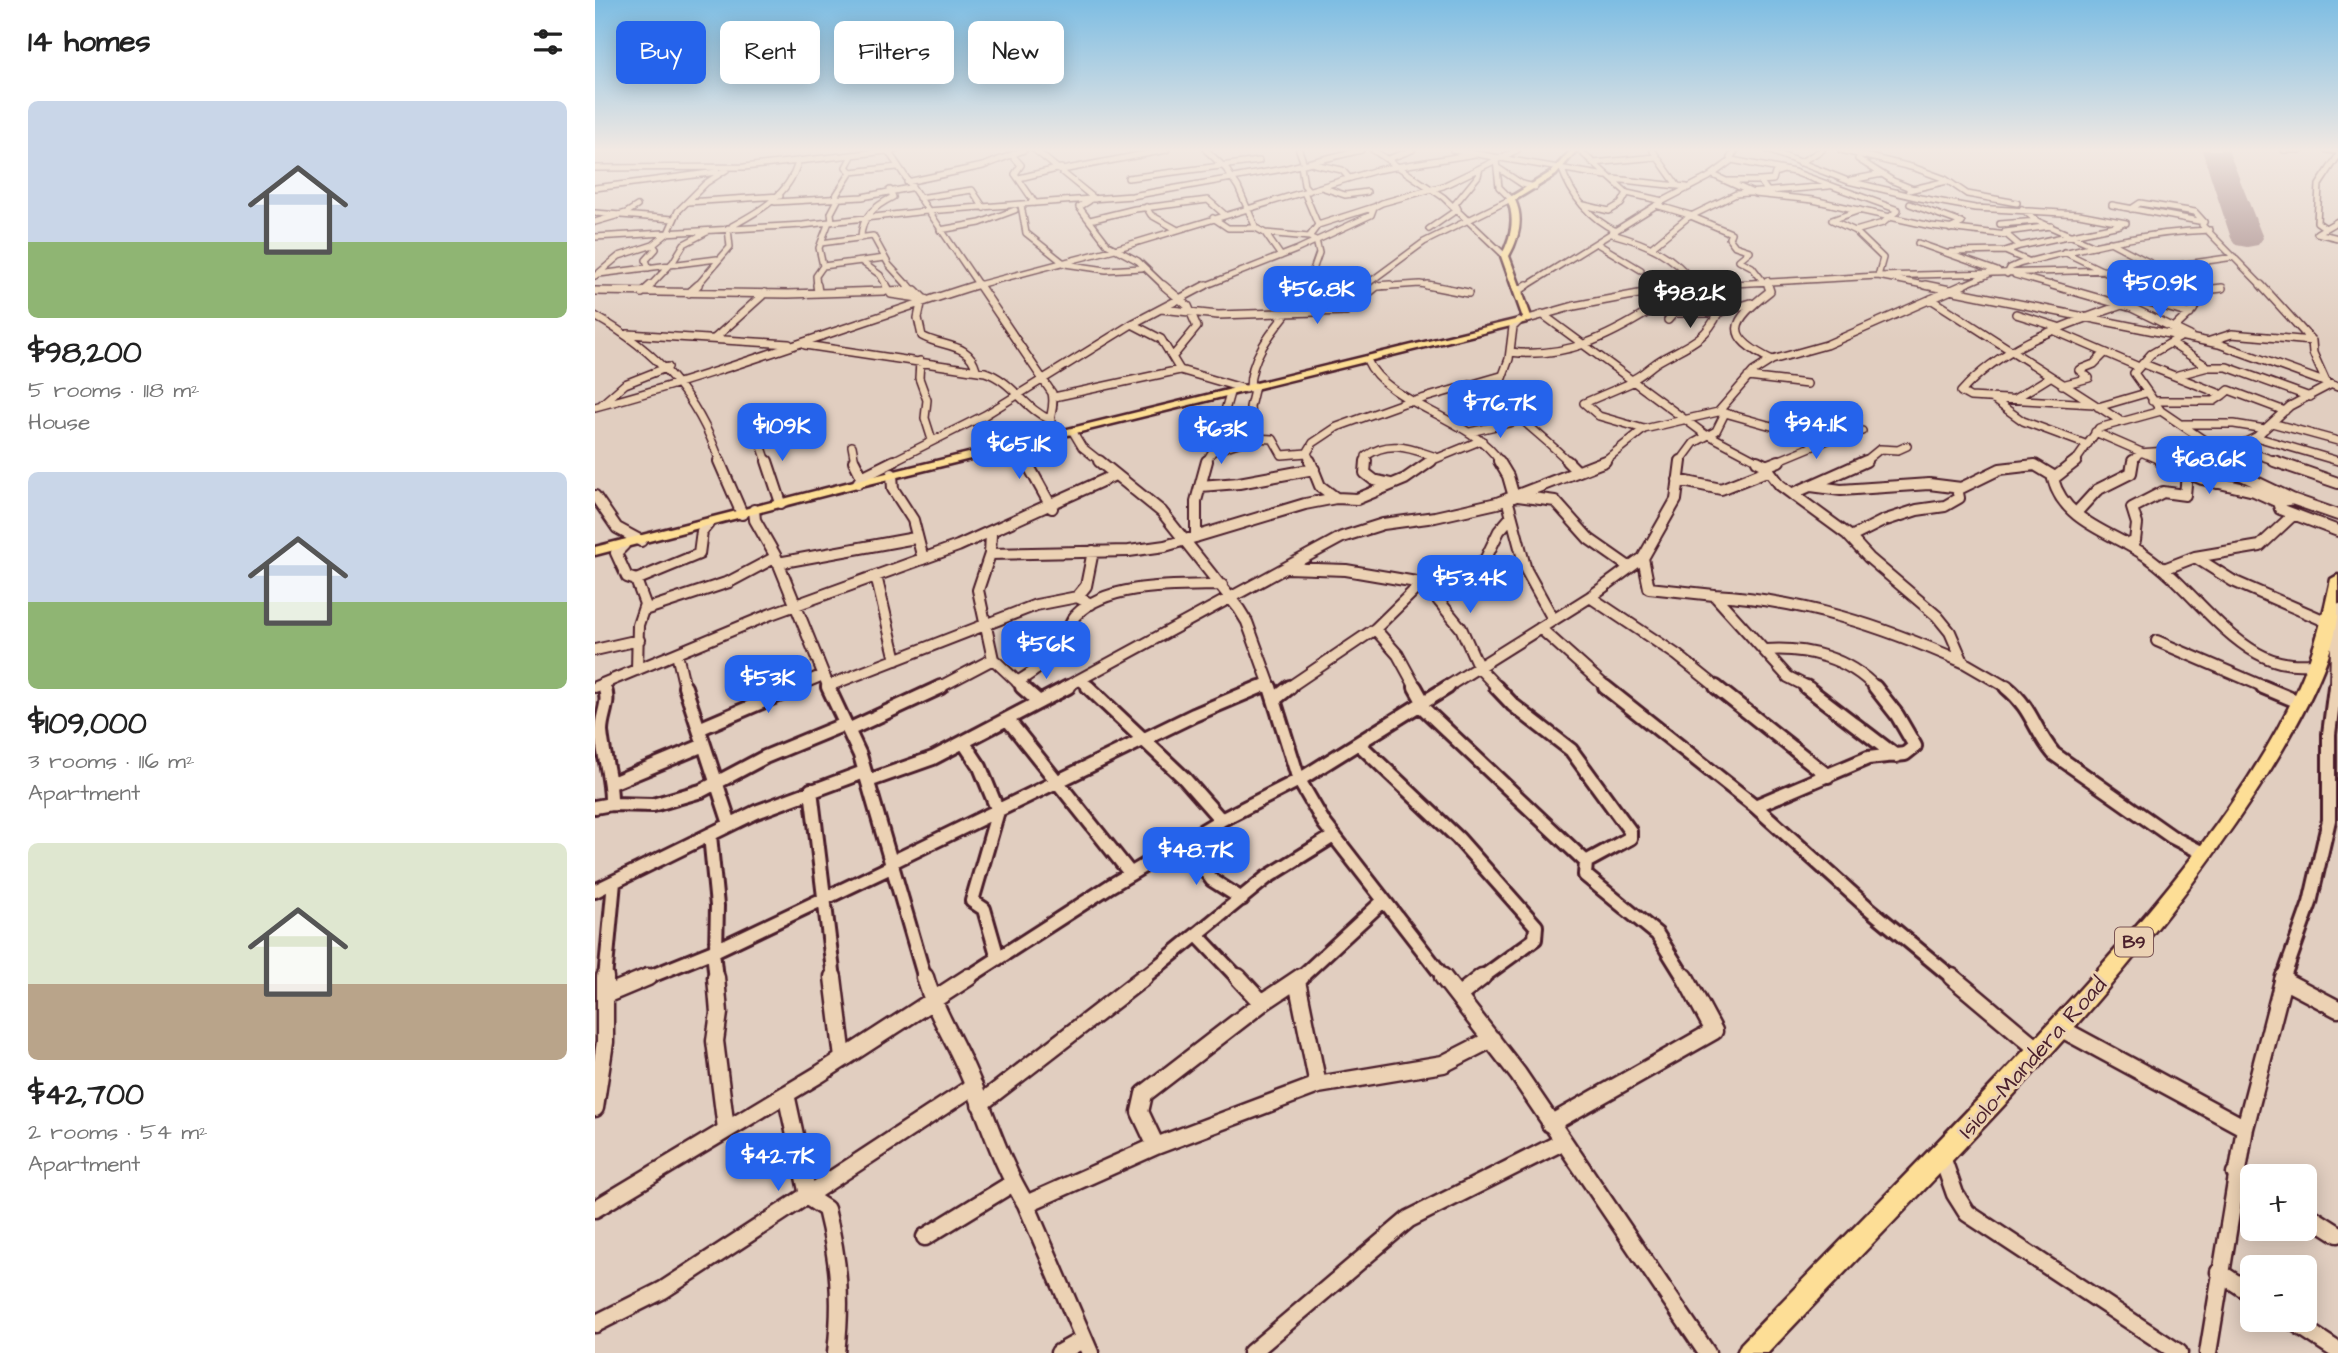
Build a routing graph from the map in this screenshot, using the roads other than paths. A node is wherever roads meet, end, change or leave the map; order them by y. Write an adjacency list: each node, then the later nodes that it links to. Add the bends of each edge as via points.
1 (597, 213): 36 (street)
2 (623, 213): 36 (street)
3 (678, 213): 41 (street)
4 (755, 213): 54 (street)
5 (831, 213): 47 (street)
6 (871, 213): 39 (street)
7 (908, 213): 39 (street)
8 (928, 213): 59 (street)
9 (1004, 213): 59 (street)
10 (1024, 213): 91 (street, via 1026,233)
11 (1084, 213): 42 (street)
12 (1120, 213): 42 (street)
13 (1150, 213): 56 (street)
14 (1251, 213): 55 (street)
15 (1314, 213): 49 (street)
16 (1354, 213): 49 (street)
17 (1372, 213): 71 (street)
18 (1450, 213): 57 (street)
19 (1463, 213): 43 (street)
20 (1484, 213): 43 (street)
21 (1516, 213): 85 (main road)
22 (1588, 213): 62 (street)
23 (1643, 213): 62 (street)
24 (1681, 213): 37 (street)
25 (1698, 213): 37 (street)
26 (1851, 213): 61 (street, via 1832,220)
27 (1875, 213): 38 (street)
28 (1897, 213): 38 (street)
29 (1935, 213): 58 (street, via 1962,223)
30 (1992, 213): 48 (street)
31 (2028, 213): 44 (street)
32 (2071, 213): 51 (street, via 2126,223)
33 (2154, 213): 60 (street, via 2204,222)
34 (2317, 213): 52 (street, via 2317,222)
35 (1224, 214): 40 (street)
36 (619, 215): 41 (street); 46 (street)
37 (1693, 217): 77 (street); 104 (street, via 1731,233 1735,246 1750,251 1739,260)
38 (1893, 217): 58 (street); 61 (street)
39 (864, 218): 47 (street); 68 (street)
40 (1213, 218): 55 (street, via 1228,228); 56 (street)
41 (673, 219): 63 (street)
42 (1090, 220): 80 (street, via 1100,237)
43 (1471, 220): 85 (street); 130 (street, via 1425,242 1347,301)
44 (2037, 220): 48 (street); 50 (street)
45 (2338, 221): 52 (street)
46 (595, 222)
47 (830, 222): 54 (street); 73 (street)
48 (2000, 224): 65 (street)
49 (1318, 225): 71 (street)
50 (2051, 226): 65 (street); 66 (street)
51 (2114, 226): 66 (street); 69 (street)
52 (2324, 227): 70 (street, via 2316,233)
53 (715, 228): 54 (street); 63 (street); 93 (street, via 684,244)
54 (729, 228): 88 (street, via 730,247)
55 (1256, 228): 64 (street)
56 (1177, 229): 80 (street)
57 (1429, 229)
58 (1950, 229): 65 (street)
59 (940, 230): 106 (street)
60 (2210, 230): 69 (street); 86 (street)
61 (1855, 231): 103 (street, via 1883,258)
62 (1614, 232): 74 (street); 77 (street)
63 (668, 233): 67 (street); 76 (street)
64 (1265, 233): 71 (street); 84 (street)
65 (2006, 233): 78 (street)
66 (2069, 234): 78 (street); 79 (street)
67 (595, 237)
68 (860, 238): 73 (street); 87 (street, via 874,237)
69 (2134, 238): 72 (street)
70 (2338, 238)
71 (1313, 239): 84 (street); 133 (street, via 1320,252 1316,267)
72 (2110, 242): 79 (street); 97 (street)
73 (821, 243): 94 (street)
74 (1596, 243): 98 (street); 112 (street)
75 (1919, 243): 83 (street)
76 (653, 245): 95 (street, via 656,249 646,260); 100 (street, via 619,256)
77 (1653, 246): 107 (street, via 1681,264)
78 (2020, 246): 81 (street)
79 (2095, 246): 82 (street)
80 (1115, 249): 91 (street); 96 (street)
81 (2005, 251): 83 (street); 89 (street)
82 (2064, 253): 89 (street); 99 (street)
83 (1945, 254): 102 (street)
84 (1281, 256): 123 (street, via 1216,280)
85 (1505, 256): 112 (main road)
86 (2234, 257): 92 (street); 149 (street)
87 (885, 258): 90 (street); 110 (street)
88 (717, 260): 93 (street); 119 (street, via 704,281)
89 (2028, 261): 102 (street, via 2010,268)
90 (862, 262): 94 (street); 111 (street, via 880,275)
91 (1061, 262): 96 (street, via 1106,270); 106 (street)
92 (2200, 263): 97 (street); 122 (street, via 2192,274)
93 (669, 265): 95 (street); 105 (street)
94 (823, 266): 115 (street, via 816,276)
95 (649, 268): 100 (street)
96 (1142, 268): 123 (street)
97 (2160, 268): 99 (street)
98 (1640, 270)
99 (2098, 271): 102 (street); 122 (street)
100 (597, 273)
101 (1989, 274): 102 (street); 103 (street); 114 (street)
102 (2008, 274): 128 (street)
103 (1878, 276): 104 (street); 114 (street)
104 (1765, 280): 107 (street); 127 (street, via 1770,291)
105 (656, 283): 117 (street); 118 (street)
106 (980, 284): 126 (street); 171 (street)
107 (1695, 284): 108 (street)
108 (1672, 288): 116 (street); 131 (street)
109 (2222, 288): 137 (street, via 2206,289)
110 (912, 289): 111 (street); 126 (street)
111 (889, 290): 115 (street); 126 (street)
112 (1520, 290): 140 (main road)
113 (595, 291): 117 (street)
114 (1951, 291): 124 (street); 139 (street)
115 (818, 292): 120 (street)
116 (1646, 292): 135 (street); 153 (street, via 1653,309 1622,330)
117 (641, 293): 118 (street)
118 (659, 293): 119 (street)
119 (689, 293): 120 (street)
120 (765, 293): 147 (street)
121 (1468, 293): 130 (street, via 1420,284 1377,286 1346,311)
122 (2153, 293): 125 (street)
123 (1181, 299): 129 (street); 132 (street)
124 (1931, 299): 155 (street); 159 (street, via 1826,345)
125 (2139, 299): 128 (street); 137 (street)
126 (924, 301): 151 (street); 164 (street, via 918,318 922,337 965,348)
127 (1751, 303): 134 (street); 159 (street, via 1744,311 1740,341)
128 (2123, 305): 139 (street); 143 (street)
129 (1161, 309): 132 (street); 142 (street)
130 (1317, 312): 133 (street)
131 (1701, 312): 134 (street); 141 (street, via 1674,313)
132 (1193, 313): 133 (street); 157 (street, via 1195,331)
133 (1290, 313): 177 (street, via 1255,361)
134 (1718, 313): 172 (street, via 1694,346 1651,365)
135 (1542, 314): 140 (street); 153 (street)
136 (2016, 314): 144 (street)
137 (2190, 314): 143 (street)
138 (595, 316): 145 (street)
139 (2084, 317): 144 (street); 146 (street)
140 (1524, 320): 154 (street, via 1513,327); 158 (main road)
141 (1668, 320)
142 (1132, 324): 157 (street, via 1161,338); 171 (street)
143 (2175, 327): 148 (street)
144 (2056, 329): 155 (street); 156 (street)
145 (628, 334): 147 (street); 162 (street)
146 (2179, 338): 148 (street); 152 (street)
147 (714, 339): 151 (street)
148 (2195, 340): 150 (street)
149 (2312, 341): 150 (street, via 2232,334); 176 (street, via 2315,364)
150 (2207, 342): 176 (street)
151 (798, 344): 160 (street); 173 (street)
152 (2172, 344): 161 (street, via 2153,352); 163 (street)
153 (1583, 346): 154 (street, via 1533,355); 172 (street)
154 (1510, 352): 167 (street)
155 (2010, 352): 170 (street); 184 (street, via 1980,371 1961,392)
156 (2104, 354): 161 (street); 175 (street, via 2079,370 2089,378)
157 (1174, 355): 165 (street)
158 (1367, 360): 177 (main road); 186 (street, via 1379,377)
159 (1772, 360): 169 (street)
160 (920, 361): 164 (street); 212 (street, via 919,378 927,398 925,418 932,440)
161 (2142, 366): 166 (street); 181 (street, via 2134,373)
162 (668, 367): 173 (street); 189 (street, via 625,384)
163 (2208, 367): 166 (street); 168 (street, via 2230,368)
164 (976, 369): 179 (street, via 1003,379)
165 (1180, 370): 177 (street); 182 (street)
166 (2171, 375): 178 (street)
167 (1501, 376): 186 (street); 196 (street, via 1496,394)
168 (2250, 376): 178 (street); 183 (street)
169 (1748, 377): 174 (street); 192 (street)
170 (2050, 377): 175 (street); 185 (street)
171 (1041, 378): 179 (street); 182 (street)
172 (1632, 381): 193 (street); 199 (street, via 1584,402 1599,416)
173 (683, 384): 189 (street); 251 (street)
174 (1807, 384)
175 (2062, 385): 188 (street)
176 (2332, 385): 183 (street)
177 (1250, 388): 180 (main road); 209 (street)
178 (2226, 392): 187 (street, via 2214,401); 191 (street)
179 (1017, 393): 194 (street, via 1033,413); 212 (street, via 985,415)
180 (1230, 393): 203 (main road); 220 (street, via 1221,409)
181 (2146, 393): 187 (street); 188 (street)
182 (1054, 397): 194 (street, via 1056,411)
183 (2310, 397): 191 (street)
184 (1991, 398): 185 (street); 214 (street, via 2023,421)
185 (2016, 398): 188 (street)
186 (1410, 401): 204 (street); 221 (street, via 1335,428 1316,440)
187 (2152, 401): 190 (street)
188 (2096, 406): 195 (street)
189 (597, 408)
190 (2161, 411): 195 (street); 198 (street)
191 (2285, 411): 197 (street)
192 (1722, 412): 193 (street); 206 (street, via 1719,427); 215 (street, via 1793,432)
193 (1683, 418): 199 (street); 206 (street)
194 (1051, 420): 207 (street, via 1049,435)
195 (2119, 420): 205 (street)
196 (1522, 421): 204 (street); 228 (street)
197 (2273, 423): 200 (street); 211 (street)
198 (2183, 424): 200 (street); 219 (street)
199 (1644, 429): 228 (street, via 1606,463)
200 (2265, 429): 208 (street)
201 (1862, 431): 215 (street)
202 (757, 432): 247 (street)
203 (1073, 432): 207 (main road); 231 (street, via 1082,447)
204 (1470, 432): 210 (street)
205 (2095, 432): 214 (street); 222 (street)
206 (1708, 435): 225 (street); 234 (street, via 1685,454)
207 (1056, 436): 213 (main road)
208 (2256, 437): 218 (street); 224 (street)
209 (1253, 438): 220 (street); 221 (street, via 1273,439 1282,455)
210 (1482, 440): 223 (street); 243 (street, via 1497,457)
211 (2338, 441)
212 (928, 443): 233 (street)
213 (1024, 443): 229 (main road); 248 (street, via 1023,452 1037,486)
214 (2085, 444): 232 (street, via 2072,466)
215 (1817, 445): 225 (street)
216 (852, 446): 233 (street)
217 (1907, 446): 239 (street, via 1879,449 1862,464)
218 (2235, 447): 219 (street); 236 (street)
219 (2215, 449): 222 (street); 226 (street)
220 (1214, 451): 238 (street, via 1205,464)
221 (1307, 453): 227 (street)
222 (2139, 453): 230 (street); 250 (street, via 2133,458 2131,473 2097,490)
223 (1436, 457): 237 (street); 237 (street, via 1393,444 1376,448 1366,456 1365,473)
224 (2338, 461)
225 (1767, 468): 234 (street, via 1721,489); 241 (street)
226 (2227, 468): 235 (street, via 2218,470); 245 (street)
227 (1314, 469): 238 (street); 244 (street, via 1320,486)
228 (1577, 471): 243 (street)
229 (892, 474): 233 (main road); 259 (street, via 890,485 913,518)
230 (2187, 474): 235 (street); 262 (street, via 2185,495 2163,492 2131,508 2137,528 2135,541)
231 (1115, 475): 248 (street); 260 (street, via 1145,495)
232 (2055, 477): 240 (street, via 2035,465 2010,467); 250 (street, via 2060,499)
233 (860, 480): 247 (main road)
234 (1678, 480): 268 (street, via 1676,500)
235 (2217, 483): 246 (street)
236 (2338, 483)
237 (1391, 484): 244 (street, via 1357,499)
238 (1201, 486): 260 (street)
239 (1811, 486): 240 (street, via 1841,490 1911,484); 241 (street)
240 (1957, 488): 258 (street, via 1959,498 1951,505 1916,510 1870,525)
241 (1792, 494): 258 (street)
242 (595, 496): 261 (street, via 613,528)
243 (1512, 497): 254 (street); 271 (street, via 1555,501 1589,539); 272 (street, via 1467,511 1367,528)
244 (1336, 498): 260 (street)
245 (2292, 499): 246 (street); 252 (street)
246 (2278, 502): 253 (street, via 2280,509)
247 (781, 503): 249 (main road)
248 (1052, 508): 257 (street)
249 (754, 510): 251 (main road); 270 (street)
250 (2076, 513): 262 (street)
251 (742, 514): 255 (main road)
252 (2338, 515)
253 (2292, 516): 256 (street); 267 (street, via 2260,546)
254 (1511, 517): 276 (street, via 1485,560); 285 (street, via 1526,570)
255 (708, 524): 261 (main road); 275 (street, via 702,531 699,554)
256 (2338, 531)
257 (991, 534): 266 (street); 269 (street)
258 (1851, 537): 297 (street, via 1868,558 1944,623)
259 (915, 538): 269 (street); 270 (street)
260 (1192, 538): 265 (street, via 1146,550); 278 (street)
261 (641, 541): 263 (main road)
262 (2129, 544): 273 (street)
263 (624, 545): 264 (main road); 275 (street, via 616,553 618,560 627,577)
264 (595, 551)
265 (1093, 551): 266 (street); 280 (street, via 1086,586)
266 (990, 554): 286 (street, via 978,584)
267 (2195, 557): 273 (street); 287 (street, via 2233,581)
268 (1643, 558): 271 (street); 279 (street, via 1649,588)
269 (923, 559): 274 (street)
270 (777, 560): 283 (street); 284 (street, via 734,580)
271 (1629, 567): 281 (street)
272 (1283, 568): 276 (street, via 1346,569); 278 (street)
273 (2164, 569): 298 (street, via 2257,652 2286,664)
274 (876, 576): 283 (street); 296 (street)
275 (636, 580): 284 (street, via 644,595)
276 (1424, 584): 289 (street); 299 (street, via 1461,628)
277 (2337, 587): 287 (highway, Isiolo-Mandera Road / B9); 330 (street, via 2336,680 2329,734)
278 (1226, 590): 282 (street, via 1121,593); 302 (street); 304 (street, via 1247,622)
279 (1714, 595): 293 (street); 297 (street, via 1785,600 1841,614)
280 (1077, 597): 282 (street); 286 (street, via 1044,602)
281 (1590, 597): 285 (street); 319 (street, via 1677,655)
282 (1091, 604): 303 (street, via 1072,620 1055,650)
283 (796, 605): 294 (street); 301 (street)
284 (644, 610): 290 (street)
285 (1553, 619): 288 (street)
286 (983, 623): 295 (street); 296 (street)
287 (2330, 624): 298 (highway, Isiolo-Mandera Road / B9)
288 (1541, 628): 299 (street); 326 (street, via 1632,711)
289 (1375, 629): 306 (street); 309 (street, via 1398,655)
290 (639, 640): 292 (street); 300 (street)
291 (2157, 640): 308 (street)
292 (595, 650)
293 (1766, 650): 317 (street, via 1788,677 1817,692); 317 (street, via 1785,649 1858,670 1914,742 1910,751)
294 (677, 654): 300 (street); 312 (street)
295 (993, 659): 303 (street); 311 (street, via 907,705)
296 (896, 660): 301 (street)
297 (1963, 662): 335 (street, via 2022,699 2054,754 2172,837)
298 (2319, 664): 308 (highway, Isiolo-Mandera Road / B9)
299 (1479, 668): 309 (street); 336 (street, via 1513,705 1571,750 1630,831 1630,838)
300 (637, 670): 305 (street)
301 (826, 680): 311 (street); 312 (street)
302 (1082, 681): 307 (street); 313 (street)
303 (1017, 682): 307 (street)
304 (1268, 683): 306 (street); 313 (street)
305 (599, 686): 322 (street, via 608,696 601,727)
306 (1275, 699): 320 (street)
307 (1039, 702): 310 (street)
308 (2299, 702): 335 (highway, Isiolo-Mandera Road / B9, via 2259,778)
309 (1422, 704): 315 (street); 336 (street, via 1513,796)
310 (1008, 720): 314 (street); 321 (street)
311 (846, 727): 318 (street); 323 (street, via 759,760)
312 (701, 728): 316 (street)
313 (1144, 739): 321 (street); 329 (street)
314 (964, 743): 318 (street, via 933,758); 328 (street, via 980,767)
315 (1359, 744): 320 (street); 350 (street, via 1468,850 1535,926 1535,939)
316 (704, 745): 322 (street); 323 (street)
317 (1896, 756): 319 (street, via 1868,758)
318 (866, 776): 324 (street); 337 (street)
319 (1828, 776): 326 (street)
320 (1299, 780): 329 (street); 333 (street)
321 (1059, 781): 328 (street); 338 (street)
322 (612, 783): 325 (street)
323 (717, 784): 325 (street, via 653,805); 331 (street)
324 (811, 790): 331 (street); 342 (street)
325 (611, 804): 327 (street)
326 (1755, 806): 356 (street)
327 (595, 807)
328 (998, 811): 337 (street); 346 (street, via 972,901 983,909)
329 (1221, 820): 334 (street)
330 (2334, 822): 347 (street)
331 (730, 824): 332 (street)
332 (710, 835): 339 (street); 345 (street)
333 (1332, 837): 341 (street, via 1279,869); 343 (street)
334 (1184, 842): 338 (street); 341 (street, via 1212,880)
335 (2203, 853): 354 (highway, Isiolo-Mandera Road / B9, via 2149,925)
336 (1587, 862): 363 (street, via 1585,875 1646,922 1670,951 1714,1031)
337 (893, 864): 342 (street); 351 (street)
338 (1130, 873): 346 (street)
339 (614, 882): 340 (street); 349 (street)
340 (595, 891)
341 (1242, 899): 344 (street)
342 (822, 901): 345 (street); 357 (street)
343 (1382, 902): 348 (street); 350 (street)
344 (1198, 936): 352 (street); 361 (street)
345 (715, 951): 349 (street); 365 (street, via 719,1019 715,1041)
346 (998, 958): 351 (street)
347 (2283, 980): 353 (street); 364 (street)
348 (1297, 981): 352 (street); 358 (street)
349 (605, 995): 362 (street, via 605,1042)
350 (1458, 996): 355 (street)
351 (932, 1002): 357 (street); 359 (street)
352 (1262, 1003): 367 (street, via 1144,1094 1140,1112)
353 (2338, 1009)
354 (2060, 1028): 356 (highway, Isiolo-Mandera Road / B9); 364 (street)
355 (1492, 1039): 358 (street, via 1443,1064); 363 (street)
356 (2040, 1051): 368 (highway, Isiolo-Mandera Road / B9)
357 (843, 1058): 360 (street)
358 (1318, 1085): 367 (street)
359 (974, 1086): 361 (street); 372 (street)
360 (786, 1094): 365 (street); 372 (street)
361 (980, 1104): 371 (street)
362 (595, 1108)
363 (1550, 1124): 366 (street)
364 (2245, 1128): 369 (street)
365 (726, 1129): 374 (street)
366 (1562, 1142): 386 (street, via 1409,1219); 387 (street)
367 (1156, 1146): 373 (street)
368 (1942, 1157): 388 (highway, Isiolo-Mandera Road / B9); 389 (street, via 1960,1204 1982,1225)
369 (2235, 1173): 370 (street); 378 (street)
370 (2240, 1176)
371 (1013, 1183): 373 (street); 377 (street)
372 (807, 1195): 380 (street, via 663,1290); 384 (street, via 826,1209 836,1245 841,1310)
373 (1026, 1204): 382 (street)
374 (595, 1209)
375 (2317, 1221): 376 (street)
376 (2338, 1234)
377 (925, 1237)
378 (2219, 1272): 379 (street); 390 (street)
379 (2240, 1286)
380 (595, 1324)
381 (2310, 1332): 383 (street)
382 (1087, 1346): 385 (street)
383 (2338, 1350)
384 (836, 1353)
385 (1059, 1353)
386 (1251, 1353)
387 (1707, 1353)
388 (1750, 1353)
389 (2179, 1353)
390 (2208, 1353)

